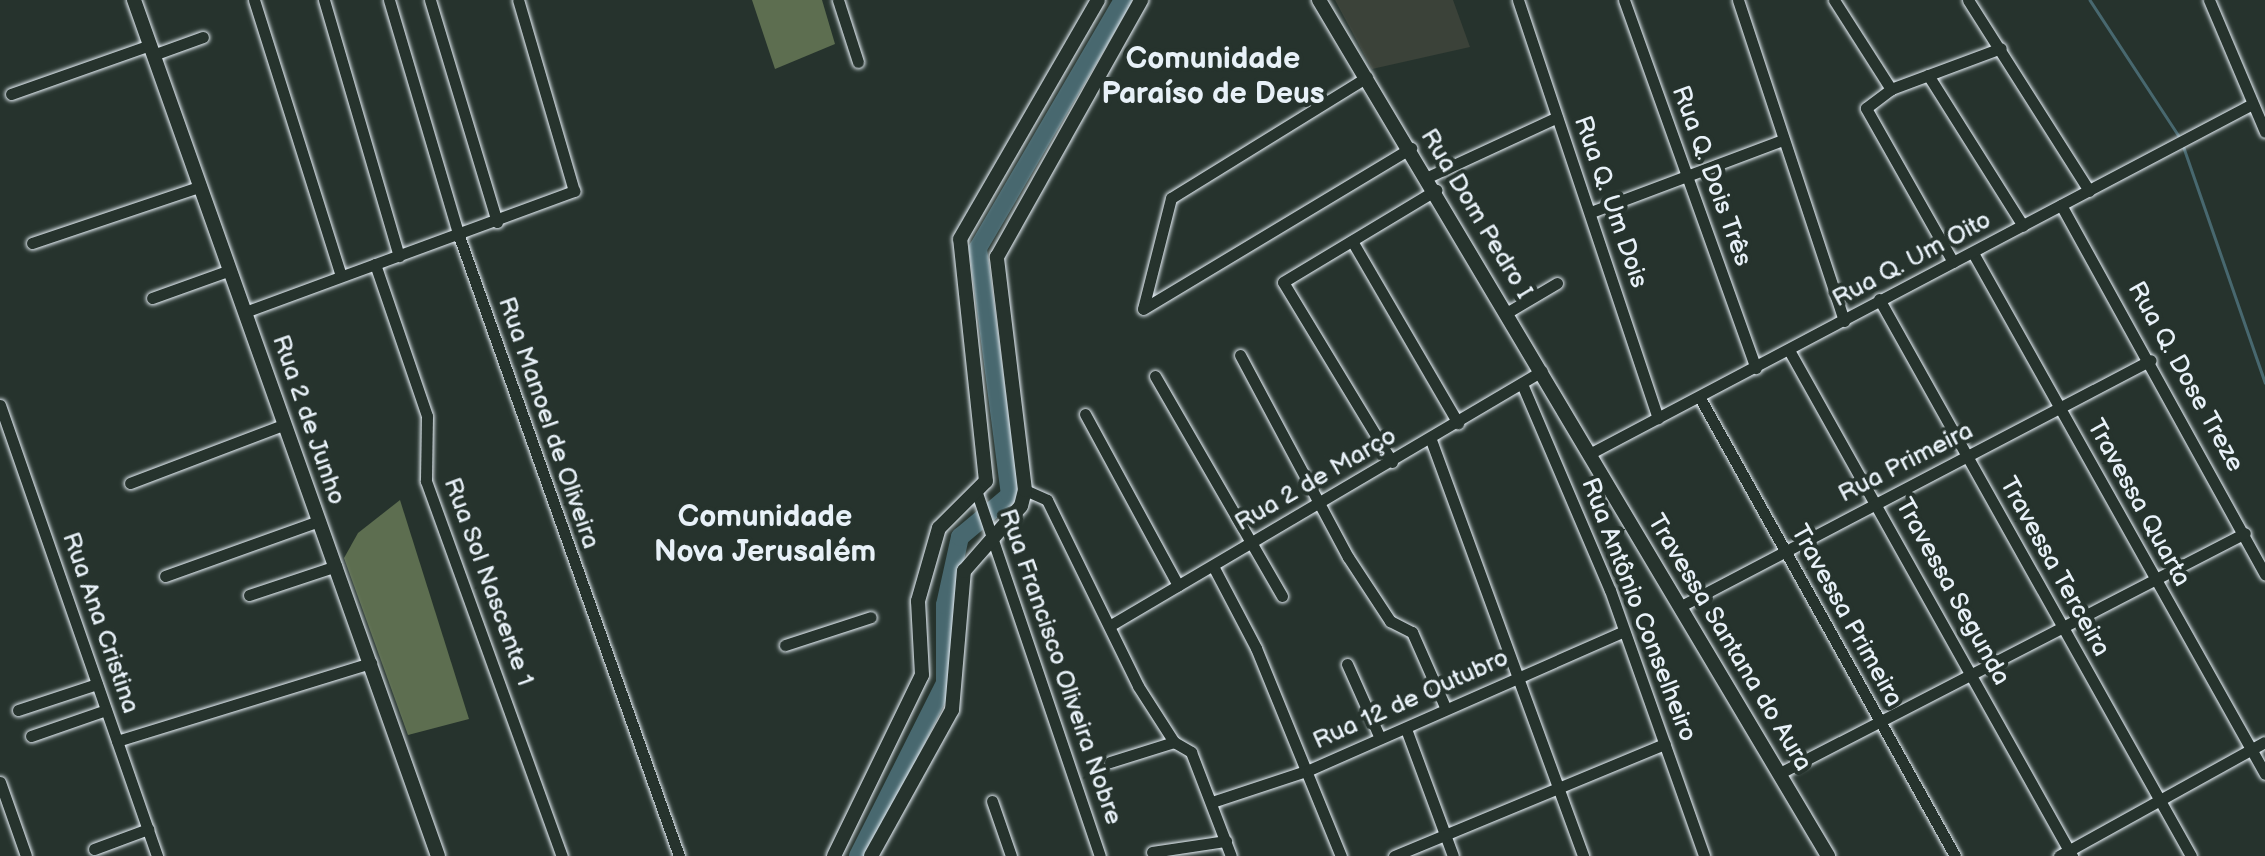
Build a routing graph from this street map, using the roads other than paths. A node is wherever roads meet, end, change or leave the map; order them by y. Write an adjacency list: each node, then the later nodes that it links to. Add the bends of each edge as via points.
1 (134, 0): 19 (street, Rua 2 de Junho)
2 (254, 0): 46 (street)
3 (324, 0): 42 (street)
4 (389, 0): 38 (street, Rua Manoel de Oliveira)
5 (430, 0): 36 (street)
6 (518, 0): 36 (street, via 574,188)
7 (838, 0): 20 (street)
8 (1098, 0): 132 (street, via 960,240 986,481 940,528 918,601 922,675)
9 (1142, 0): 72 (street, via 997,257)
10 (1320, 0): 22 (street, Rua Dom Pedro I)
11 (1518, 0): 26 (street, Rua Q. Um Dois)
12 (1624, 0): 30 (street, Rua Q. Dois Três)
13 (1738, 0): 28 (street)
14 (1834, 0): 23 (street)
15 (1968, 0): 18 (street)
16 (2209, 0): 25 (street)
17 (203, 37): 19 (street)
18 (2001, 48): 21 (street); 33 (street)
19 (152, 50): 24 (street); 32 (street, Rua 2 de Junho)
20 (858, 62)
21 (1928, 75): 23 (street); 37 (street)
22 (1366, 76): 29 (street, Rua Dom Pedro I); 29 (street, via 1171,198 1142,296 1148,312)
23 (1891, 90): 43 (street, via 1870,101 1867,116)
24 (11, 94)
25 (2252, 104): 27 (street); 33 (street, Rua Q. Um Oito)
26 (1557, 118): 31 (street); 35 (street, Rua Q. Um Dois)
27 (2265, 132)
28 (1783, 140): 30 (street); 52 (street)
29 (1411, 148): 31 (street, Rua Dom Pedro I)
30 (1686, 174): 35 (street); 56 (street, Rua Q. Dois Três)
31 (1432, 183): 39 (street); 51 (street, Rua Dom Pedro I)
32 (200, 186): 40 (street); 45 (street, Rua 2 de Junho)
33 (2089, 191): 34 (street, Rua Q. Um Oito)
34 (2062, 205): 37 (street, Rua Q. Um Oito); 55 (street, Rua Q. Dose Treze)
35 (1591, 212): 64 (street, Rua Q. Um Dois)
36 (498, 222): 38 (street)
37 (2022, 226): 41 (street, Rua Q. Um Oito)
38 (459, 236): 42 (street); 131 (street, Rua Manoel de Oliveira)
39 (1352, 241): 65 (street); 70 (street, via 1283,282)
40 (32, 243)
41 (1973, 253): 43 (street, Rua Q. Um Oito); 62 (street, Travessa Quarta)
42 (398, 256): 44 (street)
43 (1953, 262): 49 (street, Rua Q. Um Oito)
44 (375, 264): 46 (street); 130 (street, Rua Sol Nascente 1, via 427,416 426,481)
45 (230, 270): 48 (street); 50 (street, Rua 2 de Junho)
46 (341, 276): 50 (street)
47 (1557, 283): 51 (street)
48 (152, 298)
49 (1879, 300): 52 (street, Rua Q. Um Oito); 69 (street, Travessa Terceira)
50 (245, 312): 66 (street, Rua 2 de Junho)
51 (1508, 312): 57 (street, Rua Dom Pedro I)
52 (1844, 321): 53 (street, Rua Q. Um Oito)
53 (1790, 352): 56 (street, Rua Q. Um Oito); 74 (street, Travessa Segunda)
54 (1240, 355): 75 (street)
55 (2152, 360): 62 (street, Rua Primeira); 78 (street, Rua Q. Dose Treze)
56 (1756, 368): 60 (street, Rua Q. Um Oito)
57 (1542, 370): 59 (street, Rua 2 de Março); 68 (street, Rua Dom Pedro I)
58 (1155, 376): 79 (street)
59 (1522, 384): 65 (street, Rua 2 de Março); 93 (street, Rua Antônio Conselheiro)
60 (1700, 398): 64 (street, Rua Q. Um Oito); 80 (street, Travessa Primeira)
61 (0, 405): 99 (street, Rua Ana Cristina)
62 (2060, 409): 69 (street, Rua Primeira); 85 (street, Travessa Quarta)
63 (1085, 414): 86 (street)
64 (1658, 418): 68 (street, Rua Q. Um Oito)
65 (1458, 423): 67 (street, Rua 2 de Março)
66 (284, 424): 71 (street); 76 (street, Rua 2 de Junho)
67 (1431, 440): 70 (street, Rua 2 de Março); 98 (street)
68 (1591, 453): 89 (street, Travessa Santana do Aura)
69 (1968, 457): 74 (street, Rua Primeira); 92 (street, Travessa Terceira)
70 (1392, 462): 75 (street, Rua 2 de Março)
71 (130, 483)
72 (1025, 490): 77 (street, via 1021,506); 91 (street, via 1046,500)
73 (977, 493): 77 (street, Rua Francisco Oliveira Nobre)
74 (1877, 503): 80 (street, Rua Primeira); 97 (street, Travessa Segunda)
75 (1316, 504): 79 (street, Rua 2 de Março); 102 (street, via 1390,621 1412,632)
76 (319, 521): 81 (street, Rua 2 de Junho); 84 (street)
77 (990, 531): 133 (street, via 964,571 952,710); 135 (street, Rua Francisco Oliveira Nobre)
78 (2244, 533): 83 (street, Rua Q. Dose Treze); 85 (street)
79 (1250, 543): 82 (street, Rua 2 de Março); 88 (street)
80 (1784, 550): 89 (street, Rua Primeira); 103 (street, Travessa Primeira)
81 (336, 566): 87 (street); 95 (street, Rua 2 de Junho)
82 (1212, 566): 86 (street, Rua 2 de Março); 113 (street)
83 (2265, 574)
84 (165, 576)
85 (2155, 580): 92 (street); 111 (street, Travessa Quarta)
86 (1178, 585): 91 (street, Rua 2 de Março)
87 (249, 595)
88 (1282, 596)
89 (1681, 606): 114 (street, Travessa Santana do Aura)
90 (871, 617): 94 (street)
91 (1111, 625): 108 (street)
92 (2062, 628): 97 (street); 119 (street, Travessa Terceira)
93 (1624, 631): 98 (street, Rua 12 de Outubro); 110 (street, Rua Antônio Conselheiro)
94 (785, 645)
95 (370, 662): 107 (street); 129 (street, Rua 2 de Junho)
96 (1348, 664): 106 (street)
97 (1972, 674): 103 (street); 126 (street, Travessa Segunda)
98 (1518, 678): 102 (street, Rua 12 de Outubro); 117 (street)
99 (97, 684): 100 (street); 101 (street, Rua Ana Cristina)
100 (18, 710)
101 (106, 710): 105 (street); 107 (street, Rua Ana Cristina)
102 (1446, 710): 104 (street, Rua 12 de Outubro)
103 (1880, 723): 114 (street); 143 (street, Travessa Primeira)
104 (1406, 729): 106 (street, Rua 12 de Outubro); 122 (street)
105 (31, 736)
106 (1380, 738): 113 (street, Rua 12 de Outubro)
107 (117, 740): 121 (street, Rua Ana Cristina)
108 (1174, 742): 112 (street); 120 (street, via 1191,752)
109 (2265, 742): 111 (street)
110 (1665, 744): 117 (street); 141 (street, Rua Antônio Conselheiro)
111 (2251, 750): 115 (street, Travessa Quarta); 119 (street)
112 (1110, 762)
113 (1308, 770): 120 (street, Rua 12 de Outubro); 137 (street)
114 (1780, 773): 142 (street, Travessa Santana do Aura)
115 (2265, 774)
116 (0, 782): 127 (street)
117 (1560, 789): 122 (street); 140 (street)
118 (992, 801): 134 (street)
119 (2158, 801): 126 (street); 144 (street, Travessa Terceira)
120 (1212, 802): 123 (street)
121 (148, 829): 124 (street); 128 (street, Rua Ana Cristina)
122 (1445, 838): 138 (street); 139 (street)
123 (1226, 841): 125 (street); 136 (street)
124 (94, 849)
125 (1152, 852)
126 (2066, 854)
127 (26, 856)
128 (157, 856)
129 (438, 856)
130 (562, 856)
131 (679, 856)
132 (834, 856)
133 (872, 856)
134 (1011, 856)
135 (1100, 856)
136 (1230, 856)
137 (1341, 856)
138 (1394, 856)
139 (1453, 856)
140 (1583, 856)
141 (1704, 856)
142 (1828, 856)
143 (1955, 856)
144 (2191, 856)

